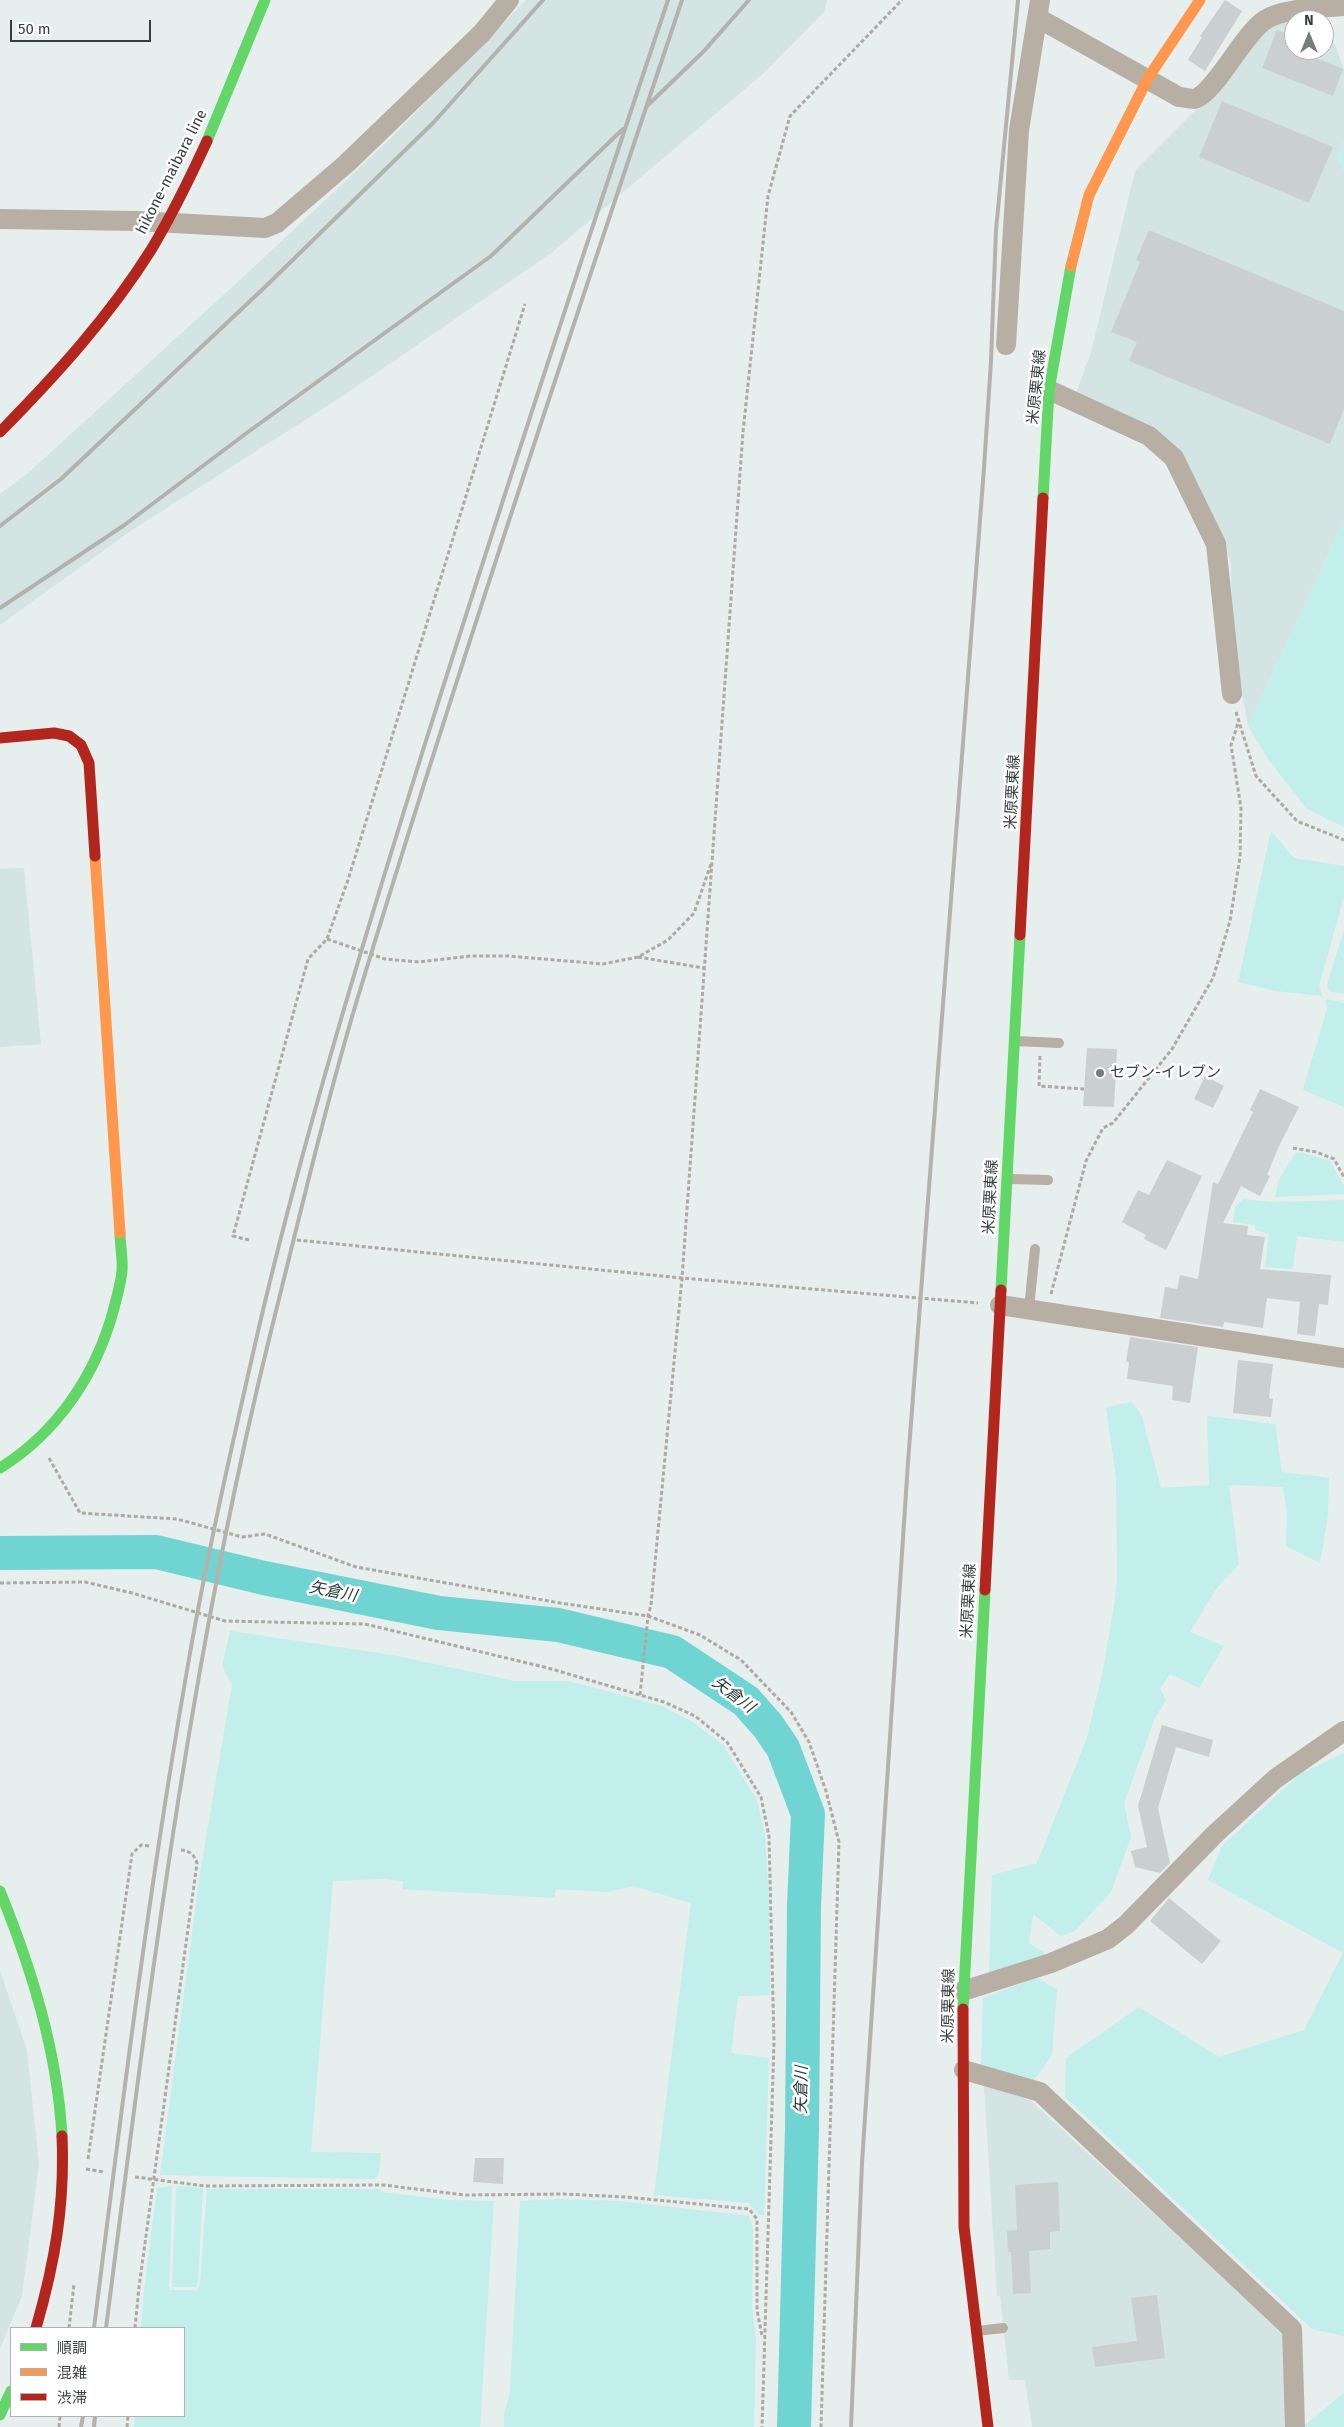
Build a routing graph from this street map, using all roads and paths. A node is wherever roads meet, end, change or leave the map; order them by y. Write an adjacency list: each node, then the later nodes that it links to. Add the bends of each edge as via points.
1 (265, 0): 9 (main road, hikone-maibara line, via 206,142)
2 (509, 0): 9 (street, via 482,33 360,150 277,223 265,228)
3 (902, 0): 18 (path, via 790,116 768,196 743,432)
4 (1200, 0): 7 (main road, 米原栗東線)
5 (1344, 6): 7 (street, via 1288,12 1265,19 1244,40 1208,92 1195,99 1179,97)
6 (1039, 9): 7 (street); 11 (street, via 1019,130)
7 (1148, 78): 12 (main road, 米原栗東線, via 1089,195 1071,263)
8 (0, 219): 9 (street)
9 (167, 222): 13 (main road, hikone-maibara line, via 124,289 90,333)
10 (525, 304): 19 (path)
11 (1006, 345)
12 (1049, 390): 14 (street, via 1149,436 1174,458 1216,544); 22 (main road, 米原栗東線)
13 (0, 432)
14 (1232, 694): 15 (path)
15 (1238, 723): 17 (path, via 1256,776 1297,821); 35 (path, via 1231,745 1241,808 1240,857 1230,921 1213,978 1172,1049 1113,1123 1103,1128 1086,1161)
16 (0, 738): 37 (main road, via 58,732 82,745 89,763 121,1237 122,1270 115,1308 102,1349 84,1385 66,1411)
17 (1344, 840)
18 (714, 856): 20 (path, via 694,913 668,940); 21 (path)
19 (327, 939): 20 (path, via 385,959 419,962 508,956 603,964); 30 (path, via 308,959 233,1236)
20 (638, 957): 21 (path)
21 (704, 968): 33 (path)
22 (1015, 1041): 23 (lane); 28 (main road, 米原栗東線)
23 (1059, 1043)
24 (1034, 1055): 25 (path, via 1040,1056 1038,1086)
25 (1084, 1089)
26 (1293, 1148): 27 (path, via 1334,1159)
27 (1344, 1178)
28 (1007, 1179): 29 (lane); 34 (main road, 米原栗東線)
29 (1048, 1180)
30 (249, 1240)
31 (297, 1240): 33 (path)
32 (1035, 1248): 35 (lane)
33 (682, 1278): 34 (path); 40 (path)
34 (1000, 1305): 35 (street); 46 (main road, 米原栗東線)
35 (1038, 1310): 36 (street)
36 (1344, 1358)
37 (36, 1441): 38 (main road); 40 (path, via 51,1460 80,1513 177,1519 242,1537 265,1534 356,1567)
38 (0, 1468)
39 (0, 1583): 41 (path, via 85,1582 225,1621 365,1624)
40 (648, 1616): 41 (path); 59 (path, via 700,1635 741,1660 791,1712 809,1742 839,1842)
41 (640, 1692): 55 (path, via 695,1716 727,1742 761,1797 769,1836 774,2042)
42 (1344, 1731): 46 (street, via 1275,1779 1108,1939 1051,1963)
43 (149, 1846): 48 (path, via 141,1845 132,1854 86,2169)
44 (181, 1850): 50 (path, via 188,1851 197,1863)
45 (0, 1891): 51 (main road, via 19,1934 39,1995 53,2051 60,2101 63,2174 56,2243)
46 (963, 1991): 47 (main road, 米原栗東線)
47 (964, 2070): 54 (main road, 米原栗東線, via 964,2227); 61 (street, via 1040,2092 1292,2329)
48 (104, 2172)
49 (135, 2177): 50 (path)
50 (154, 2180): 52 (path); 55 (path, via 205,2186 383,2185 465,2195 626,2197 749,2209 757,2219 757,2310)
51 (36, 2327)
52 (135, 2327)
53 (1003, 2328): 54 (lane)
54 (976, 2331): 60 (main road, 米原栗東線)
55 (763, 2342): 58 (path)
56 (10, 2393): 57 (main road)
57 (0, 2415)
58 (762, 2427)
59 (821, 2427)
60 (988, 2427)
61 (1295, 2427)

